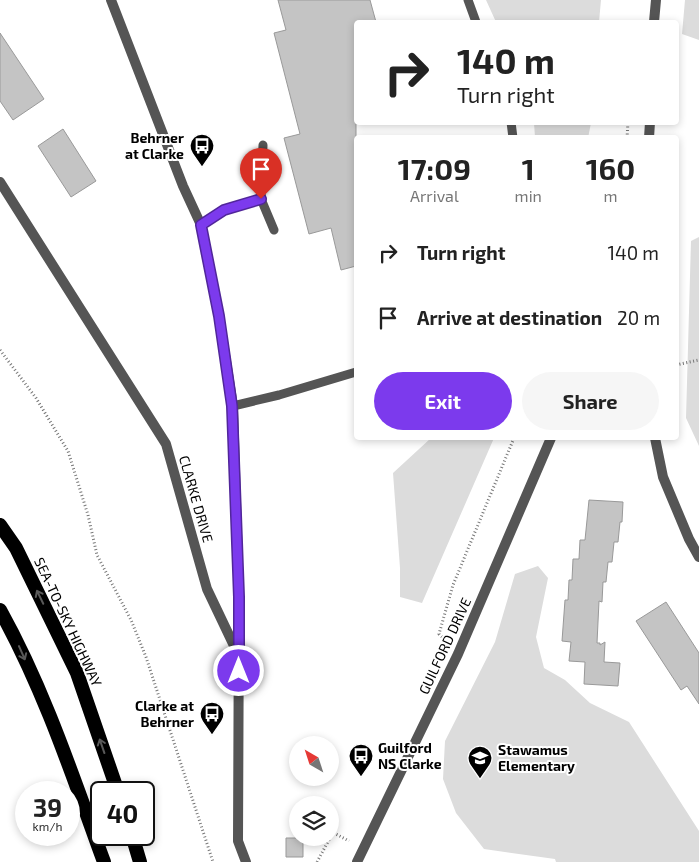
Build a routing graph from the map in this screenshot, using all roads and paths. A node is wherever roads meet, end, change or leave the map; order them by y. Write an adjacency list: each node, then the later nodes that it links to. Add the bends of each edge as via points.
1 (111, 0): 9 (street)
2 (468, 0): 4 (lane)
3 (656, 0): 5 (street)
4 (475, 20)
5 (654, 20)
6 (263, 145): 8 (lane)
7 (0, 182): 23 (street, CLARKE DRIVE, via 166,444 206,589)
8 (261, 199): 9 (lane, via 224,210); 10 (lane)
9 (201, 225): 15 (street)
10 (274, 230)
11 (0, 350): 31 (path, via 36,398 68,451 97,554 146,656)
12 (699, 360): 13 (path)
13 (679, 364)
14 (354, 373): 15 (lane)
15 (232, 406): 23 (street)
16 (513, 440): 22 (path, via 453,585 439,634)
17 (551, 440): 22 (street, GUILFORD DRIVE)
18 (655, 440): 20 (street, via 663,477)
19 (0, 525): 24 (highway, SEA-TO-SKY HIGHWAY, one-way to 19, via 77,673 16,548)
20 (699, 557)
21 (0, 610): 29 (highway, one-way to 29, via 54,725)
22 (458, 654): 28 (street, GUILFORD DRIVE)
23 (239, 655): 32 (street, CLARKE DRIVE, via 238,841)
24 (114, 781)
25 (339, 836): 28 (path)
26 (135, 846): 30 (highway)
27 (325, 846): 33 (path)
28 (363, 849): 34 (street, GUILFORD DRIVE)
29 (104, 862)
30 (140, 862)
31 (213, 862)
32 (246, 862)
33 (317, 862)
34 (357, 862)

